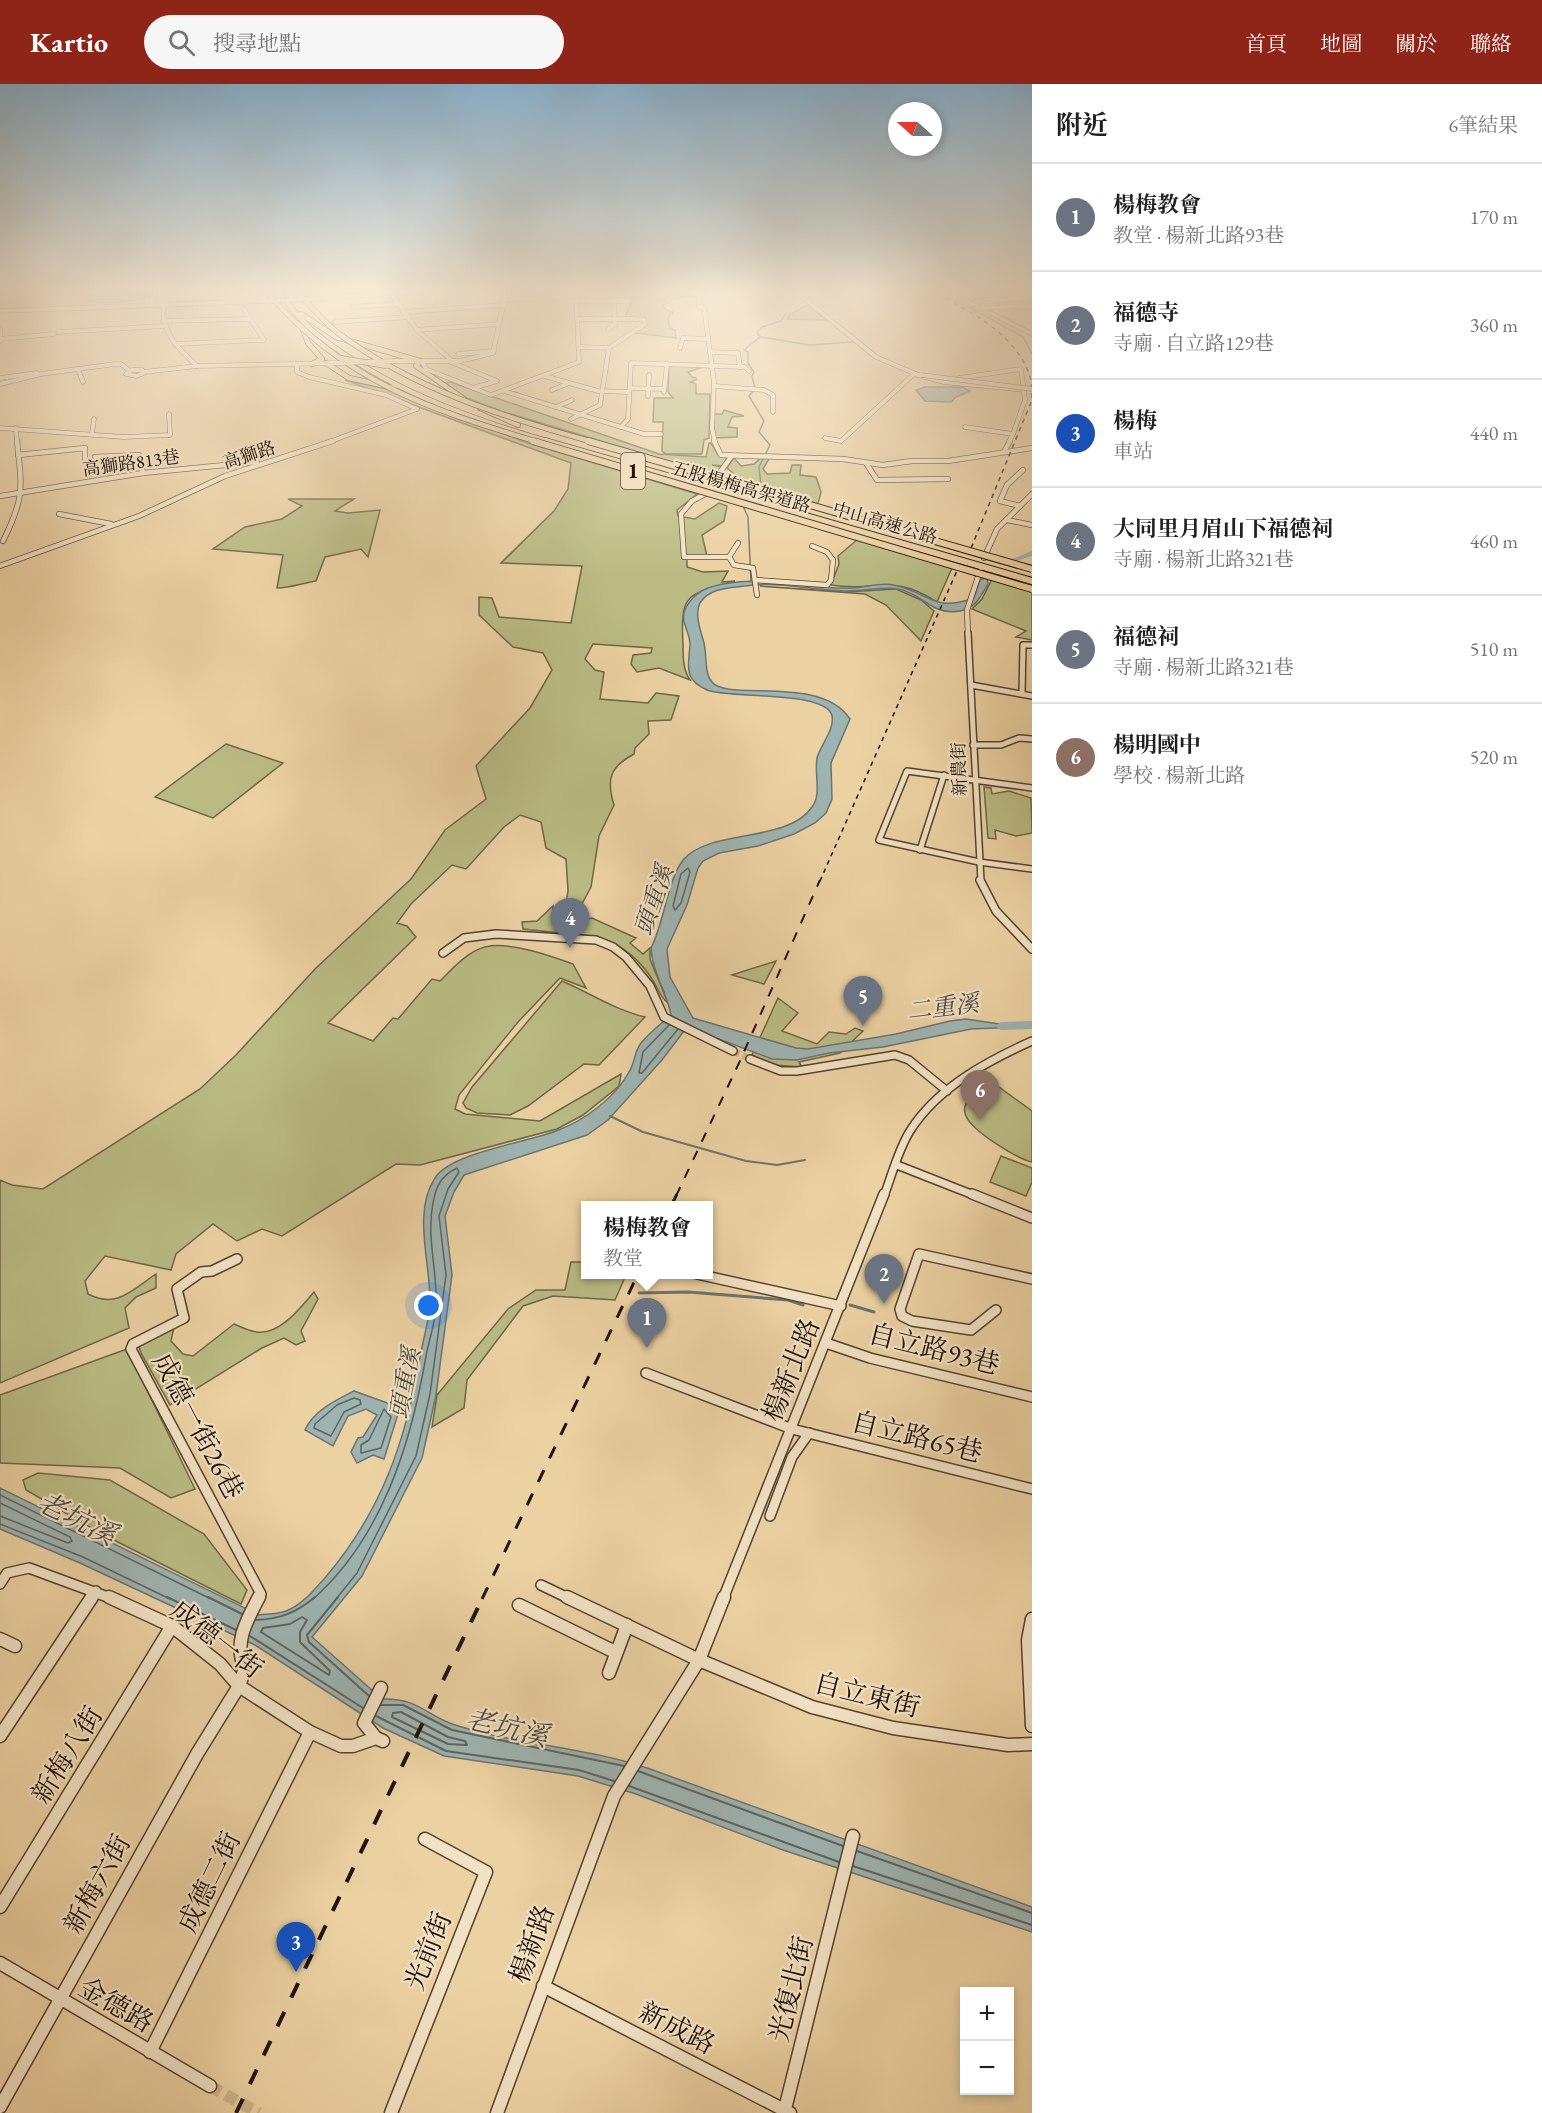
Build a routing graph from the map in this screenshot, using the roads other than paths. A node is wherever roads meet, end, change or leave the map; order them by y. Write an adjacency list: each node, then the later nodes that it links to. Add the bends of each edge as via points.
1 (346, 386): 57 (street, 高獅路, via 386,395 417,409)
2 (384, 386): 34 (highway)
3 (387, 386): 83 (highway, 五股楊梅高架道路 / 1, bridge, via 440,410 537,442)
4 (403, 386): 34 (highway, 中山高速公路 / 1)
5 (409, 386): 46 (highway, 中山高速公路 / 1)
6 (432, 386): 78 (highway, 五股楊梅高架道路 / 1, bridge, via 509,418)
7 (442, 386): 46 (highway)
8 (466, 386): 24 (street)
9 (480, 386): 24 (street)
10 (518, 386): 29 (street)
11 (564, 386): 27 (street)
12 (577, 386): 30 (street)
13 (583, 386): 30 (street)
14 (605, 386): 30 (street)
15 (630, 386): 28 (street)
16 (648, 386): 26 (street)
17 (665, 386): 26 (street, via 664,391)
18 (714, 386): 37 (street, via 754,389 773,395); 55 (street, via 712,440 721,455)
19 (900, 386): 50 (street, via 842,441)
20 (1004, 386): 23 (street)
21 (1013, 386): 25 (street, bridge)
22 (1015, 386): 23 (street)
23 (1025, 387): 49 (street)
24 (471, 388): 29 (street, via 491,395)
25 (1032, 388)
26 (648, 389): 28 (street); 31 (street)
27 (552, 390)
28 (630, 390): 30 (street); 42 (street, via 628,419)
29 (504, 391): 32 (street)
30 (604, 391): 39 (street, via 600,405)
31 (648, 396)
32 (527, 398): 35 (street); 36 (street)
33 (572, 400): 36 (street)
34 (431, 401): 81 (highway, 中山高速公路 / 1, via 516,431)
35 (516, 402)
36 (556, 407): 39 (street)
37 (773, 412)
38 (169, 414): 47 (street, via 170,435)
39 (581, 414): 40 (street); 42 (street)
40 (571, 419)
41 (94, 420): 47 (street)
42 (621, 427): 48 (street)
43 (965, 427): 49 (street)
44 (0, 428): 45 (street)
45 (16, 428): 47 (street); 53 (street)
46 (535, 432): 80 (highway, 中山高速公路 / 1)
47 (92, 434)
48 (661, 434)
49 (1013, 434): 52 (street)
50 (825, 438)
51 (1032, 448): 52 (street)
52 (1004, 452): 58 (street, via 948,461)
53 (18, 455): 56 (street, via 78,447 85,448); 63 (street)
54 (95, 457): 60 (street, via 139,455)
55 (731, 457): 58 (street, via 765,455); 61 (street)
56 (85, 462)
57 (267, 463): 60 (street, 高獅路813巷); 70 (street, 高獅路, via 225,476)
58 (866, 463): 62 (street, via 877,480)
59 (1023, 470): 67 (street, via 1007,485 1000,501)
60 (143, 473): 63 (street, 高獅路813巷)
61 (718, 475)
62 (948, 479)
63 (22, 493): 66 (street, 高獅路813巷); 72 (street)
64 (705, 494): 75 (street, via 681,514 684,556)
65 (1032, 494): 67 (street)
66 (0, 496)
67 (1020, 506): 69 (street)
68 (59, 514): 70 (street)
69 (1007, 519): 71 (street); 76 (street, via 997,529)
70 (113, 525): 77 (street, 高獅路)
71 (1032, 525)
72 (3, 541)
73 (738, 543): 75 (street)
74 (812, 546): 82 (street, via 827,552 833,560 827,585)
75 (729, 557): 82 (street, via 734,565 753,568)
76 (984, 558)
77 (0, 566)
78 (1032, 569)
79 (980, 571): 86 (street, 新農街, via 967,610)
80 (1032, 575)
81 (1032, 581)
82 (756, 582): 84 (street)
83 (1032, 589)
84 (757, 595)
85 (1032, 645): 87 (street, via 1023,645)
86 (971, 685): 87 (street); 90 (street, 新農街)
87 (1022, 694): 88 (street)
88 (1032, 696)
89 (1032, 739): 90 (street)
90 (973, 745): 92 (street, 新農街)
91 (944, 775): 92 (street); 94 (street); 94 (street, via 908,771 879,840)
92 (974, 779): 93 (street); 95 (street, 新農街)
93 (1032, 788)
94 (920, 849): 95 (street)
95 (979, 862): 96 (street); 97 (street, 新農街, via 979,877 990,901)
96 (1032, 869)
97 (1032, 949)
98 (443, 953): 100 (street, via 464,938 496,934 596,940 627,957 650,986 664,1017)
99 (1032, 1041): 102 (street, 楊新北路, via 990,1059)
100 (733, 1051)
101 (750, 1059): 102 (street, via 781,1071 797,1071 895,1055 909,1060)
102 (947, 1091): 103 (street, 楊新北路, via 909,1132)
103 (897, 1165): 104 (street); 108 (street, 楊新北路)
104 (1032, 1218)
105 (237, 1258): 129 (street, 成德一街26巷, via 212,1271 201,1272 177,1288 184,1318 131,1348 261,1594 238,1644 245,1668)
106 (713, 1278): 108 (street)
107 (1032, 1279): 109 (street, via 918,1254 902,1300 902,1316 971,1330)
108 (841, 1306): 110 (street, 楊新北路)
109 (996, 1310)
110 (826, 1343): 112 (street, 自立路93巷, via 870,1358); 113 (street, 楊新北路)
111 (646, 1373): 113 (street, 自立路65巷)
112 (1032, 1397)
113 (792, 1429): 114 (street, 自立路65巷); 127 (street, 楊新北路)
114 (809, 1433): 115 (street, 自立路65巷); 116 (street, via 792,1457)
115 (1032, 1489)
116 (770, 1516)
117 (0, 1584): 119 (street, 成德一街, via 7,1573 29,1568)
118 (541, 1585): 122 (street, 自立東街)
119 (96, 1591): 123 (street, 成德一街); 133 (street)
120 (519, 1605): 126 (street)
121 (1032, 1619): 131 (street, via 1028,1640)
122 (627, 1625): 126 (street); 127 (street, 自立東街)
123 (172, 1626): 129 (street, 成德一街, via 220,1664); 138 (street, 新梅八街)
124 (0, 1639): 125 (street)
125 (15, 1646)
126 (615, 1652): 128 (street)
127 (699, 1660): 134 (street, 自立東街, via 812,1707 894,1728 1008,1745); 135 (street, 楊新北路)
128 (609, 1673)
129 (239, 1686): 132 (street, 成德一街); 141 (street, 新梅六街, via 197,1754)
130 (381, 1688): 132 (street, 成德一街, via 364,1723 379,1740 341,1746)
131 (1032, 1726)
132 (310, 1732): 142 (street, 成德二街)
133 (0, 1736)
134 (1032, 1744)
135 (636, 1758): 140 (street, 楊新路, via 616,1792)
136 (425, 1839): 146 (street, 光前街, via 486,1872)
137 (852, 1840): 145 (street, 光復北街)
138 (0, 1907)
139 (0, 1963): 141 (street, 金德路)
140 (543, 1986): 145 (street, 新成路); 147 (street, 楊新路)
141 (61, 2001): 142 (street, 金德路); 144 (street, 新梅六街)
142 (150, 2052): 143 (street, 金德路)
143 (210, 2086)
144 (0, 2107)
145 (787, 2112)
146 (391, 2113)
147 (497, 2113)

